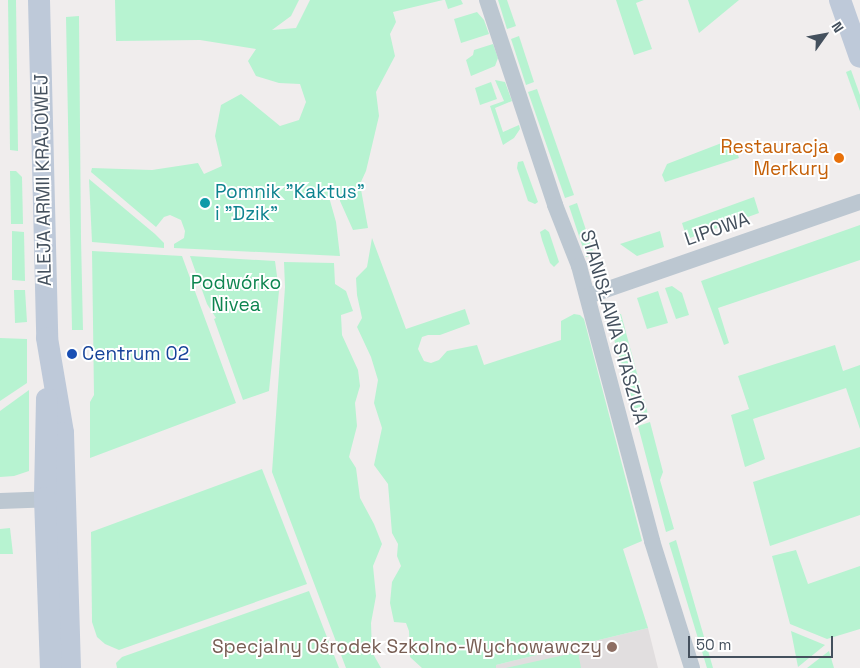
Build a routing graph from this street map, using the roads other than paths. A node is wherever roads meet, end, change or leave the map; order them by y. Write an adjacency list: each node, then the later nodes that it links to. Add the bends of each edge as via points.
1 (39, 0): 7 (street, ALEJA ARMII KRAJOWEJ)
2 (487, 0): 6 (street, STANISŁAWA STASZICA)
3 (840, 0): 4 (street)
4 (860, 57)
5 (860, 202): 6 (street, LIPOWA)
6 (588, 296): 11 (street, STANISŁAWA STASZICA, via 652,541)
7 (55, 499): 8 (street); 9 (street, ALEJA ARMII KRAJOWEJ); 10 (street, ALEJA ARMII KRAJOWEJ)
8 (0, 501)
9 (51, 668)
10 (70, 668)
11 (692, 668)

